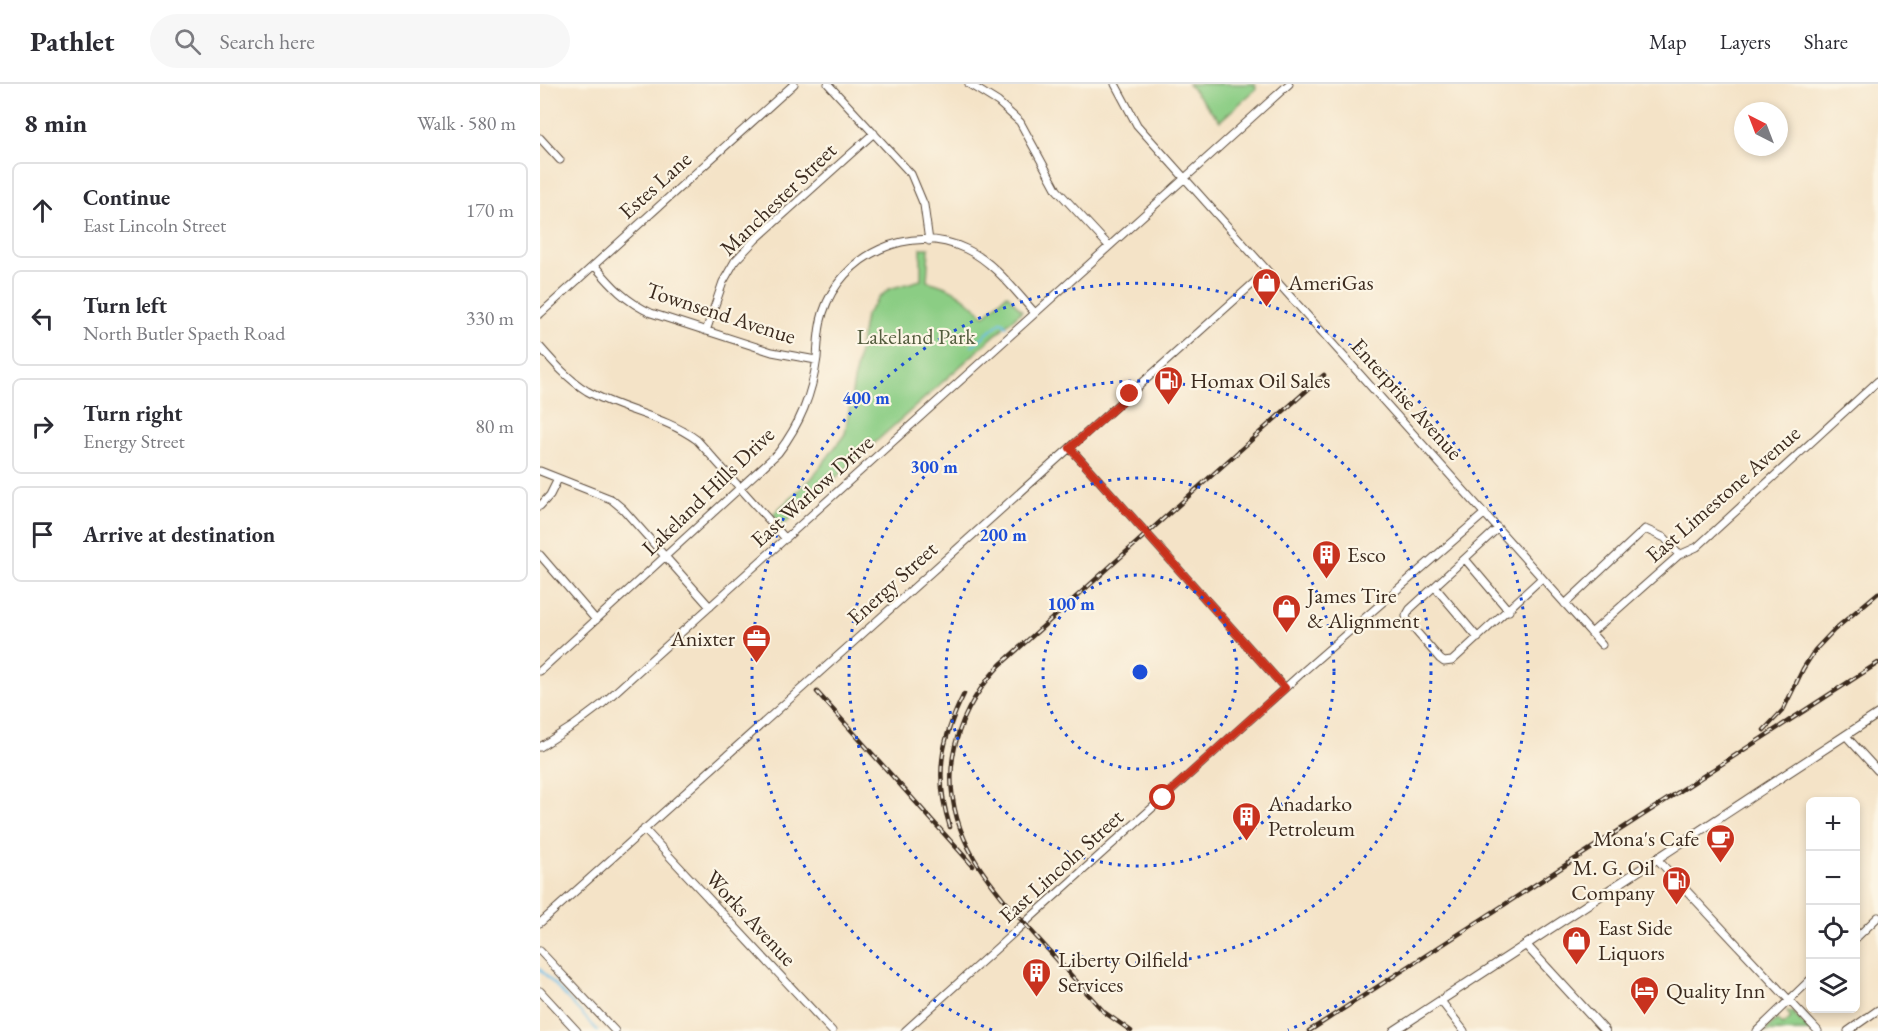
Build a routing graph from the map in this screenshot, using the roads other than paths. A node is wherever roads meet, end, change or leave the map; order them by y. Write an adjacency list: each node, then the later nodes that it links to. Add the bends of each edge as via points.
1 (794, 84): 12 (street, Estes Lane)
2 (828, 84): 6 (street)
3 (969, 84): 11 (street, via 1020,122 1058,190)
4 (1115, 84): 9 (street, Enterprise Avenue, via 1137,125)
5 (1284, 86): 9 (street, East Warlow Drive)
6 (874, 133): 10 (street, via 911,174 924,205); 16 (street, Manchester Street, via 735,261 723,282)
7 (540, 138): 8 (street)
8 (560, 159)
9 (1184, 178): 11 (street, East Warlow Drive); 13 (street, Enterprise Avenue)
10 (928, 241): 14 (street, Lakeland Hills Drive, via 947,242 982,259); 18 (street, Lakeland Hills Drive, via 881,247 844,274 823,313)
11 (1109, 246): 14 (street, East Warlow Drive)
12 (594, 265): 15 (street, Estes Lane); 16 (street, Townsend Avenue, via 632,304)
13 (1267, 271): 20 (street, Energy Street); 25 (street, Enterprise Avenue)
14 (1035, 313): 27 (street, East Warlow Drive)
15 (540, 314)
16 (706, 331): 18 (street, Townsend Avenue, via 772,352)
17 (540, 347): 23 (street, via 586,390 685,431)
18 (816, 360): 23 (street, Lakeland Hills Drive, via 810,395 792,435)
19 (1878, 381): 29 (street, East Limestone Avenue, via 1696,547)
20 (1070, 448): 42 (street); 47 (street, Energy Street)
21 (540, 471): 22 (street)
22 (558, 479): 24 (street); 30 (street, via 611,499)
23 (741, 489): 27 (street); 30 (street, Lakeland Hills Drive)
24 (540, 506)
25 (1485, 513): 26 (street, Enterprise Avenue); 42 (street, East Lincoln Street)
26 (1498, 528): 31 (street); 32 (street, Enterprise Avenue)
27 (786, 539): 35 (street, East Warlow Drive)
28 (540, 555): 37 (street)
29 (1679, 555): 34 (street, via 1665,538 1645,529); 38 (street, East Limestone Avenue)
30 (666, 557): 35 (street); 37 (street, Lakeland Hills Drive)
31 (1465, 559): 33 (street); 36 (street)
32 (1542, 578): 34 (street, Enterprise Avenue); 36 (street)
33 (1435, 587): 39 (street); 39 (street, via 1410,609 1408,622 1444,662 1452,661)
34 (1565, 604): 38 (street, Enterprise Avenue)
35 (710, 607): 45 (street, East Warlow Drive, via 601,705)
36 (1509, 610): 39 (street)
37 (596, 620): 41 (street, Lakeland Hills Drive)
38 (1591, 633): 40 (street, Enterprise Avenue)
39 (1478, 638)
40 (1602, 645)
41 (540, 671)
42 (1285, 688): 62 (street, East Lincoln Street)
43 (1878, 714): 44 (main road)
44 (1846, 736): 46 (street); 48 (main road)
45 (540, 747)
46 (1878, 771)
47 (644, 829): 50 (street, Energy Street); 61 (street, Works Avenue)
48 (1658, 860): 52 (main road); 56 (street)
49 (1878, 917): 51 (street)
50 (540, 923)
51 (1860, 934)
52 (1526, 945): 57 (main road); 65 (main road)
53 (540, 951): 60 (street)
54 (1806, 985): 56 (street)
55 (540, 991): 59 (street)
56 (1789, 1000): 66 (street); 67 (street)
57 (1441, 1001): 63 (main road); 64 (street)
58 (1878, 1010): 68 (street)
59 (574, 1030)
60 (615, 1031)
61 (832, 1031)
62 (905, 1031)
63 (1394, 1031)
64 (1464, 1031)
65 (1605, 1031)
66 (1757, 1031)
67 (1818, 1031)
68 (1848, 1031)

